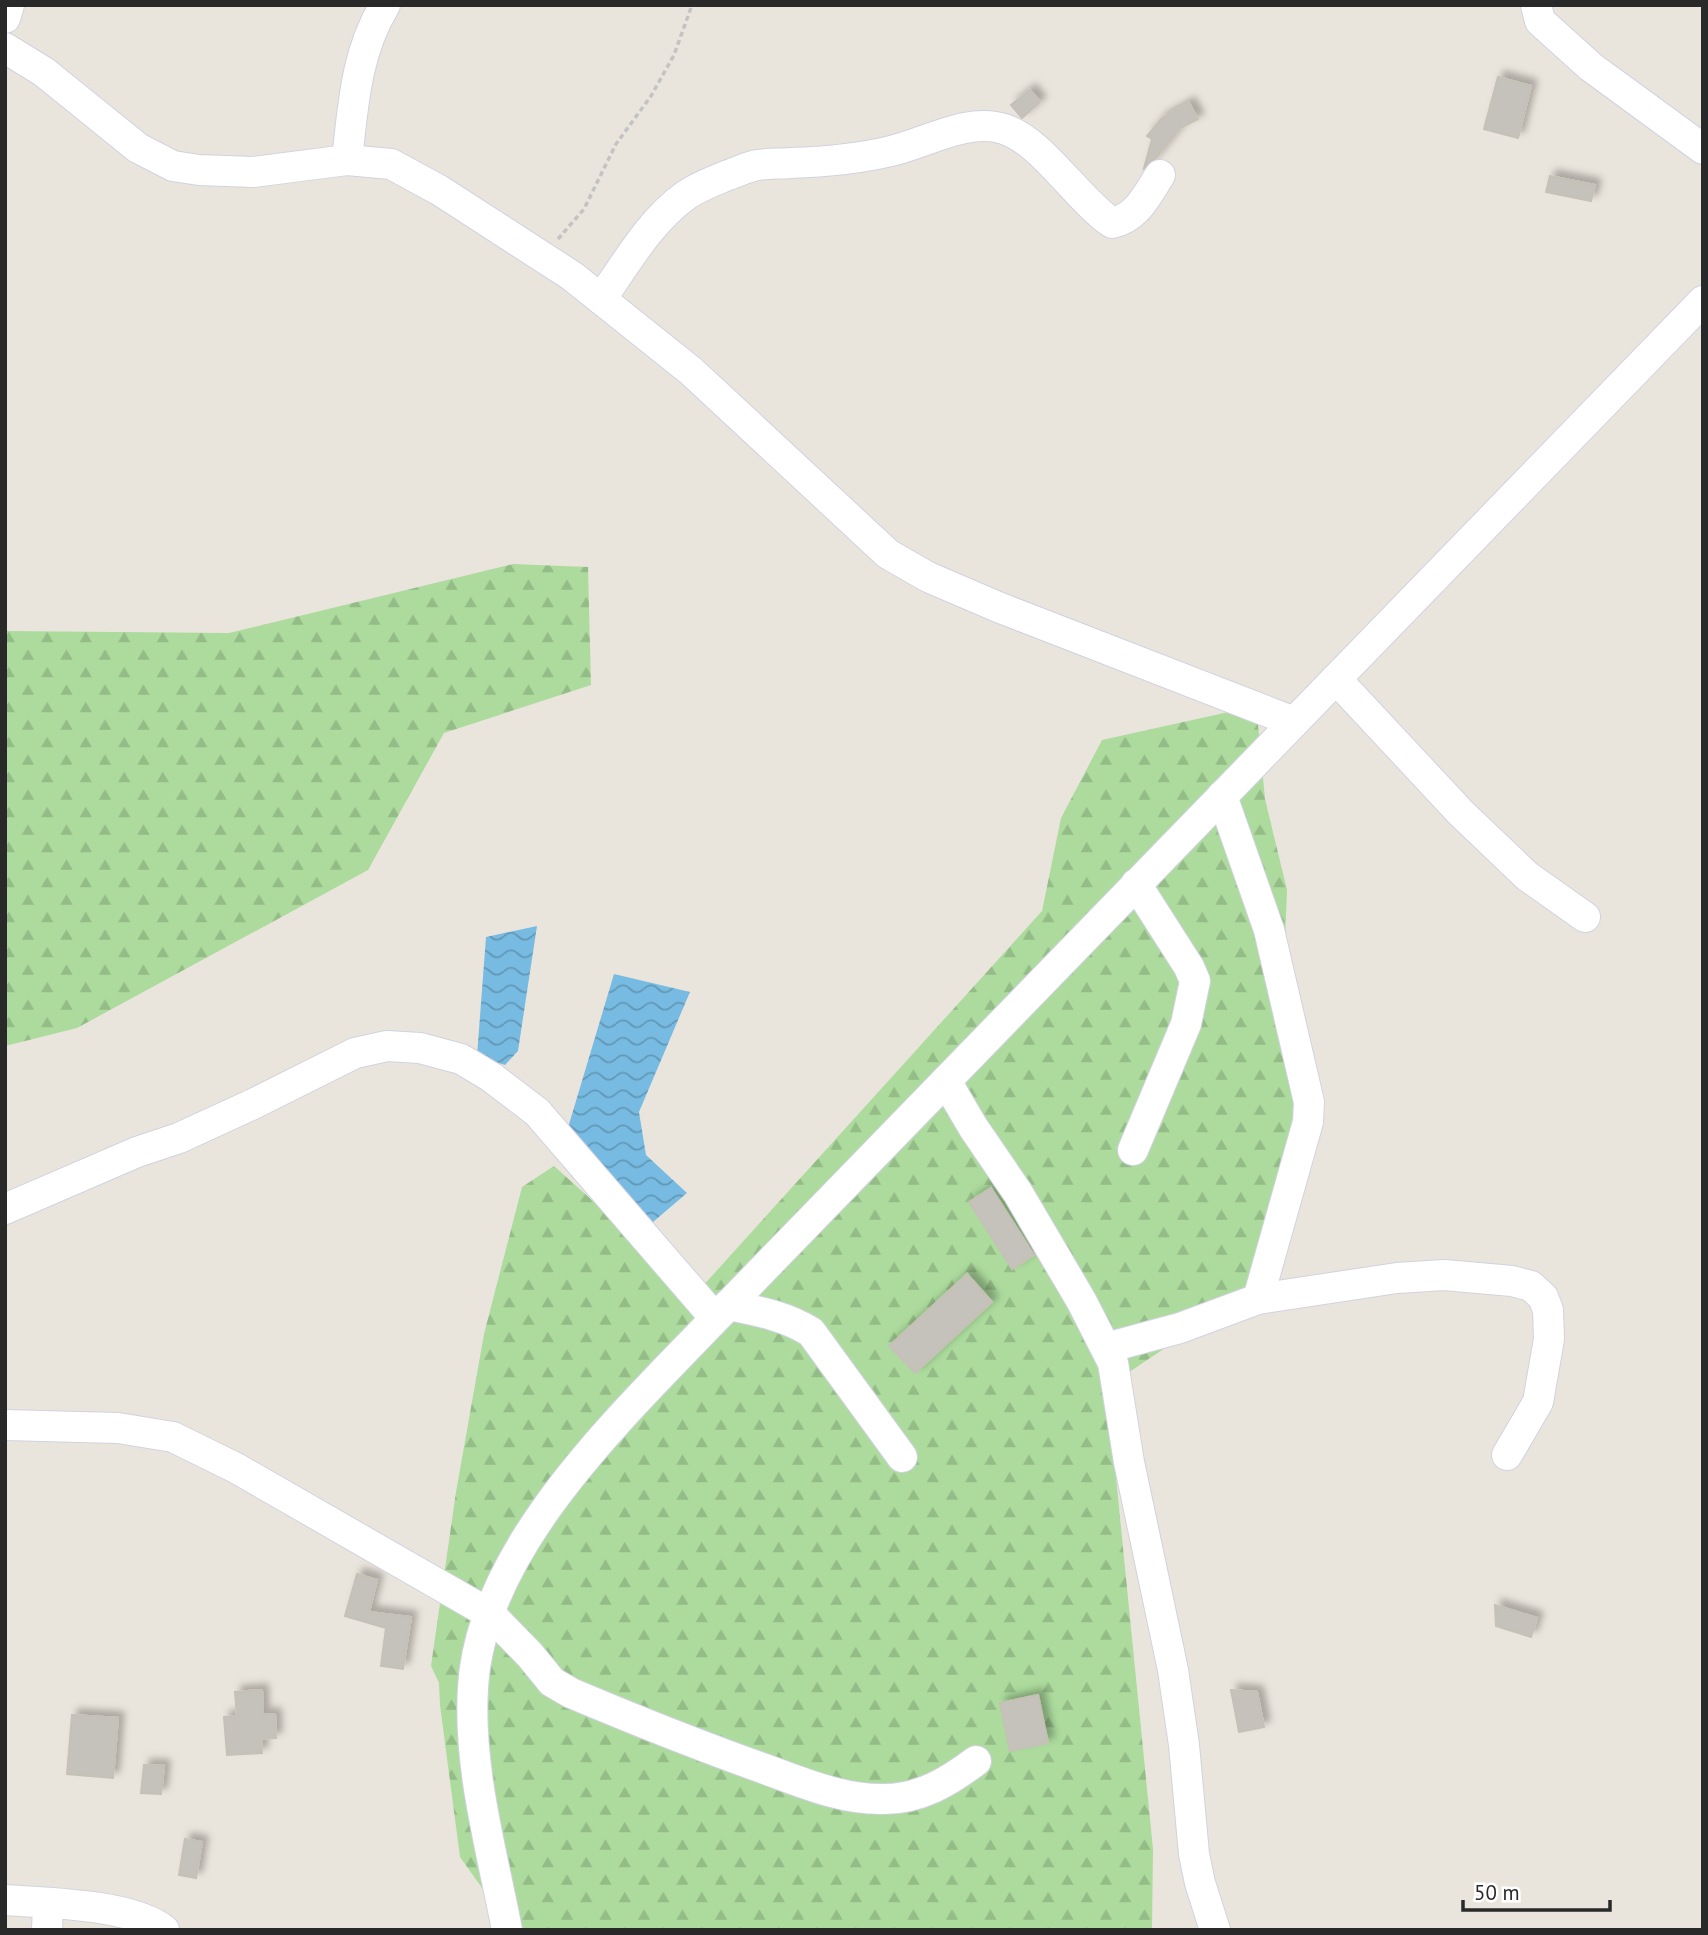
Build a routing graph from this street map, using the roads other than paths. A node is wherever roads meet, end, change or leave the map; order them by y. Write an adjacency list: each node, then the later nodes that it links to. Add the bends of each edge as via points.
1 (9, 5): 4 (street)
2 (386, 5): 7 (street, via 374,23 362,58)
3 (1536, 5): 6 (street, via 1540,21 1591,67)
4 (5, 18)
5 (5, 48): 7 (street, via 44,72 138,148 173,166 253,172)
6 (1703, 149)
7 (347, 160): 9 (street, via 391,164 439,190)
8 (1160, 175): 9 (street, via 1136,211 1112,223 1019,136 988,125 965,127 873,156 756,165 686,195 649,231)
9 (601, 299): 12 (street, via 691,371 888,554 998,607)
10 (1703, 301): 11 (street)
11 (1336, 679): 12 (street); 15 (street, via 1527,876)
12 (1294, 722): 13 (street)
13 (1222, 796): 14 (street); 19 (street, via 1269,930 1309,1102 1308,1122)
14 (1136, 884): 16 (street); 17 (street, via 1195,981 1186,1024)
15 (1585, 917)
16 (946, 1081): 20 (street); 21 (street, via 1018,1193)
17 (1133, 1150)
18 (5, 1209): 20 (street, via 191,1132 355,1053 387,1046 420,1048 461,1059 537,1112)
19 (1258, 1299): 21 (street, via 1180,1328); 23 (street, via 1444,1275 1512,1280 1531,1286 1548,1310 1545,1373 1538,1402)
20 (721, 1311): 24 (street, via 778,1316 811,1332); 25 (street, via 574,1469 529,1533)
21 (1106, 1348): 31 (street, via 1113,1363 1171,1657 1194,1854)
22 (5, 1425): 25 (street, via 118,1428 173,1437 236,1468)
23 (1507, 1455)
24 (902, 1457)
25 (490, 1614): 26 (street, via 552,1682 571,1693 828,1791 885,1799 915,1794 948,1783); 30 (street, via 472,1688 474,1761)
26 (976, 1761)
27 (5, 1900): 28 (street)
28 (48, 1917): 29 (street, via 110,1910 140,1917)
29 (164, 1930)
30 (507, 1930)
31 (1215, 1930)

